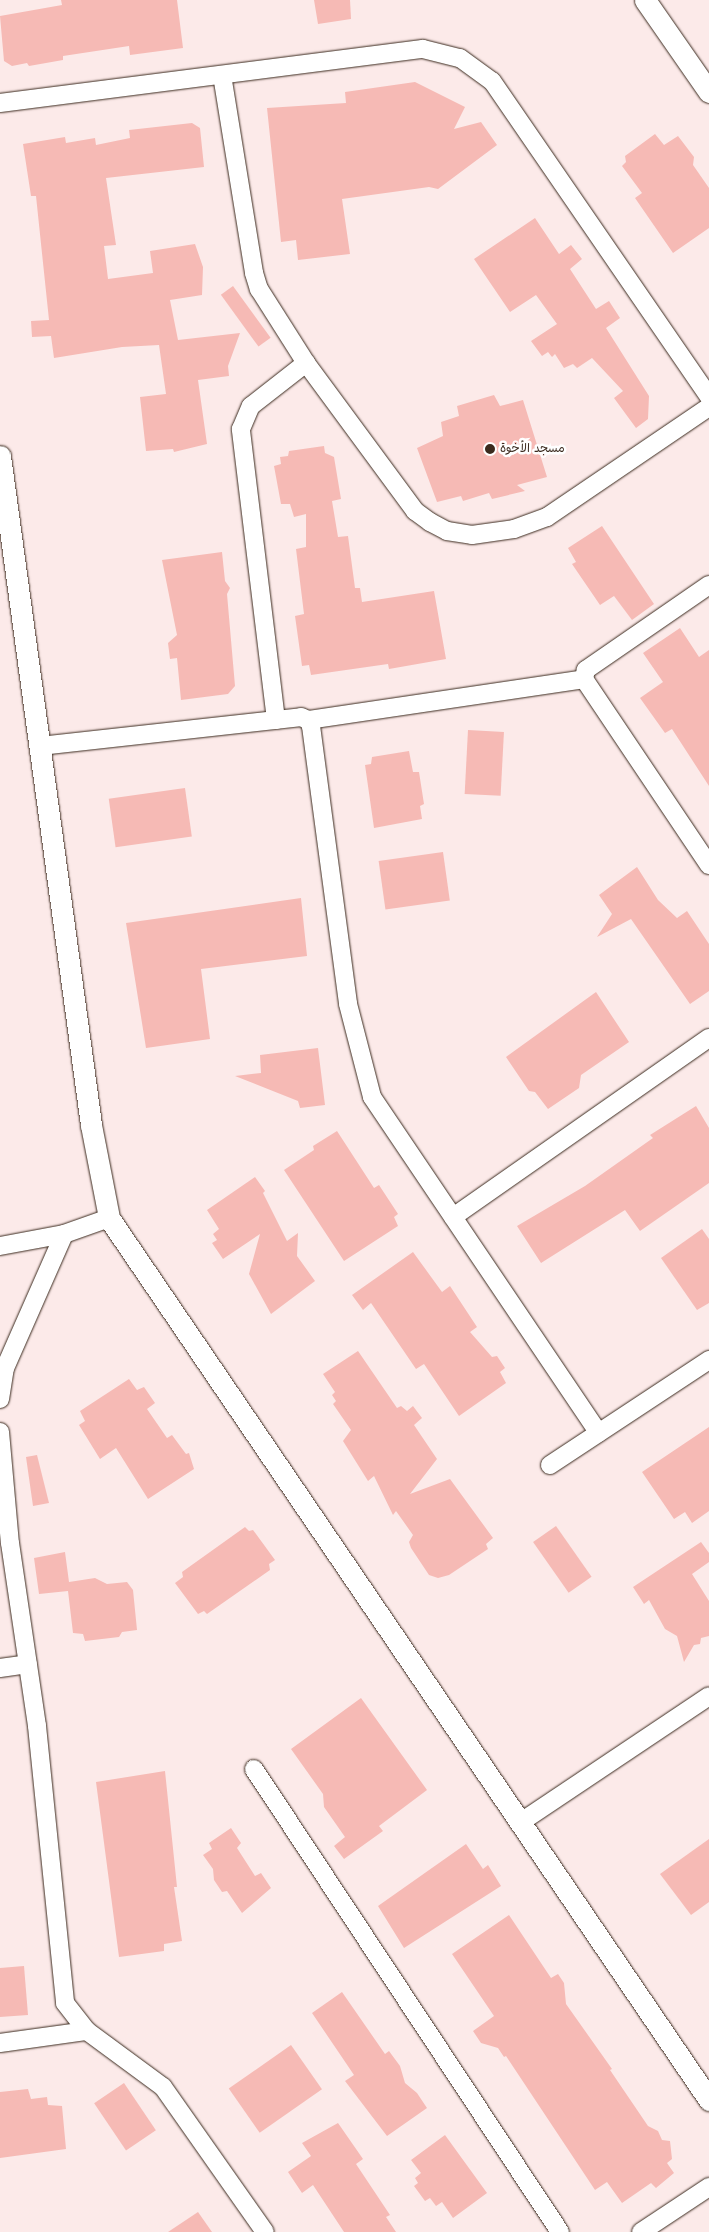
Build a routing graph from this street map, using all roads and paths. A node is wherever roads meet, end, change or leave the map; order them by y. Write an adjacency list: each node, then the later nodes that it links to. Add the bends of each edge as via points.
1 (645, 0): 3 (street)
2 (222, 75): 4 (street); 5 (street, via 254,273 264,297); 6 (street, via 423,49 460,58 492,82)
3 (709, 92)
4 (0, 103)
5 (306, 363): 7 (street, via 415,512 447,530 472,535 514,529 547,517); 11 (street, via 251,406 241,429)
6 (709, 398)
7 (709, 407)
8 (0, 456): 13 (street)
9 (709, 585): 10 (street, via 586,670)
10 (584, 679): 12 (street); 14 (street)
11 (276, 720): 12 (street, via 301,717); 13 (street)
12 (308, 720): 16 (street, via 348,1004 372,1097)
13 (40, 746): 17 (street, via 91,1125)
14 (709, 866)
15 (709, 1038): 16 (street)
16 (453, 1217): 23 (street)
17 (109, 1218): 18 (street); 29 (street)
18 (64, 1234): 19 (street); 21 (street, via 5,1368)
19 (0, 1246)
20 (709, 1360): 23 (street)
21 (0, 1399)
22 (0, 1432): 25 (street, via 10,1543)
23 (599, 1433): 24 (street)
24 (550, 1465)
25 (28, 1664): 26 (street); 30 (street, via 65,2003)
26 (0, 1668)
27 (709, 1696): 29 (street)
28 (254, 1769): 35 (street)
29 (521, 1822): 32 (street)
30 (86, 2031): 31 (street); 34 (street, via 164,2086)
31 (0, 2043)
32 (709, 2100)
33 (709, 2187): 36 (street)
34 (265, 2232)
35 (560, 2232)
36 (641, 2232)

